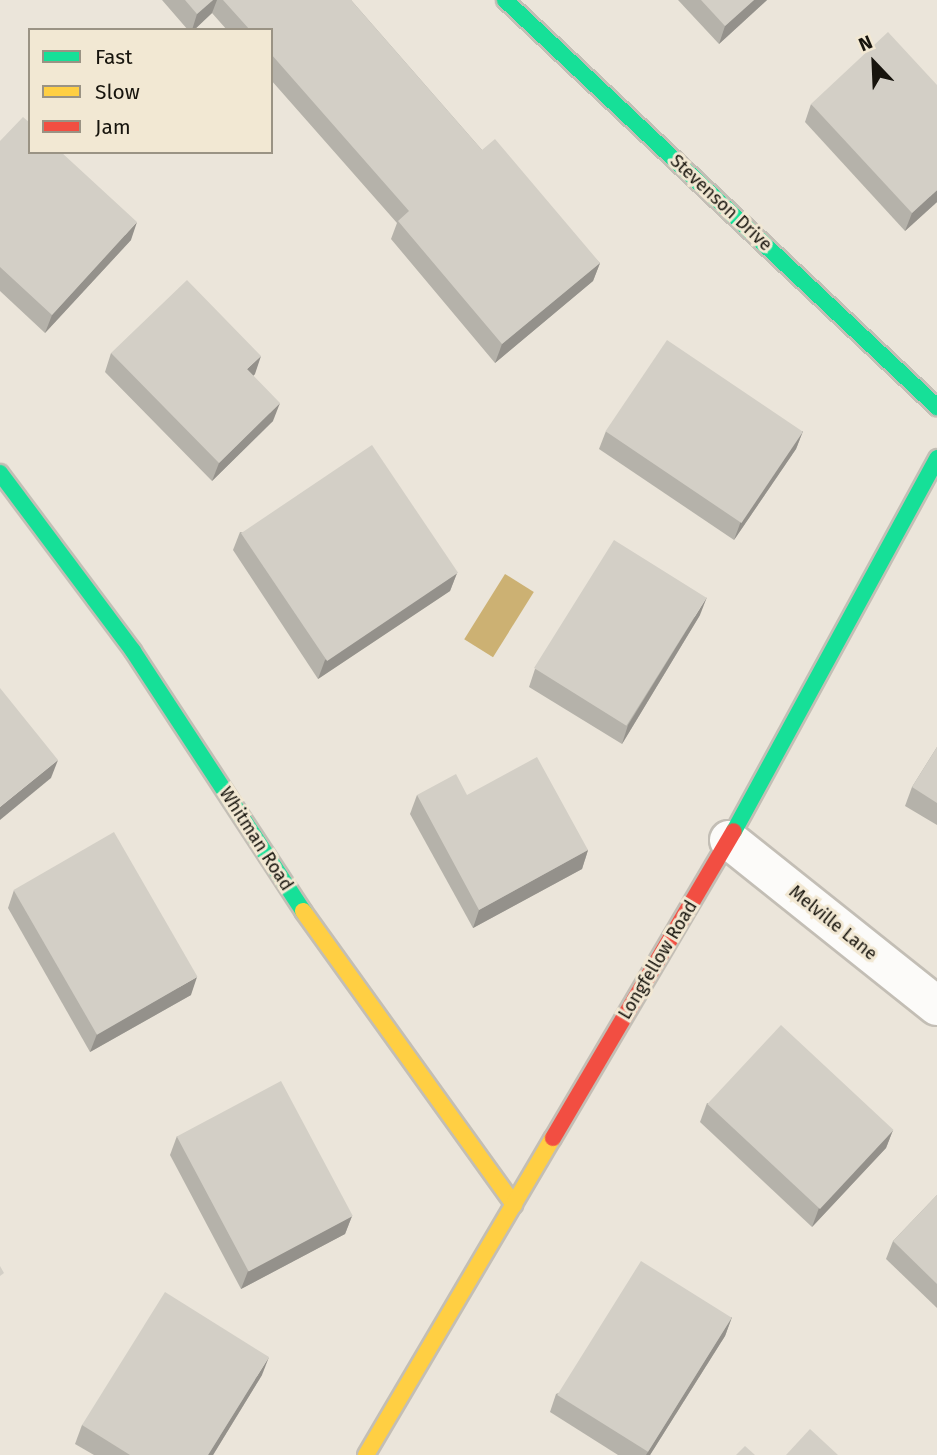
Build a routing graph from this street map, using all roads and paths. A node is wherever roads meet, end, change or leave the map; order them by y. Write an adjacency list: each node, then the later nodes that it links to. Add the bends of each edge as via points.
1 (505, 0): 2 (street, Stevenson Drive)
2 (937, 407)
3 (937, 458): 5 (street, Longfellow Road)
4 (0, 473): 7 (street, Whitman Road, via 133,651 289,891)
5 (729, 840): 6 (street, Melville Lane); 7 (street, Longfellow Road)
6 (937, 1006)
7 (514, 1205): 8 (street, Longfellow Road)
8 (367, 1455)

